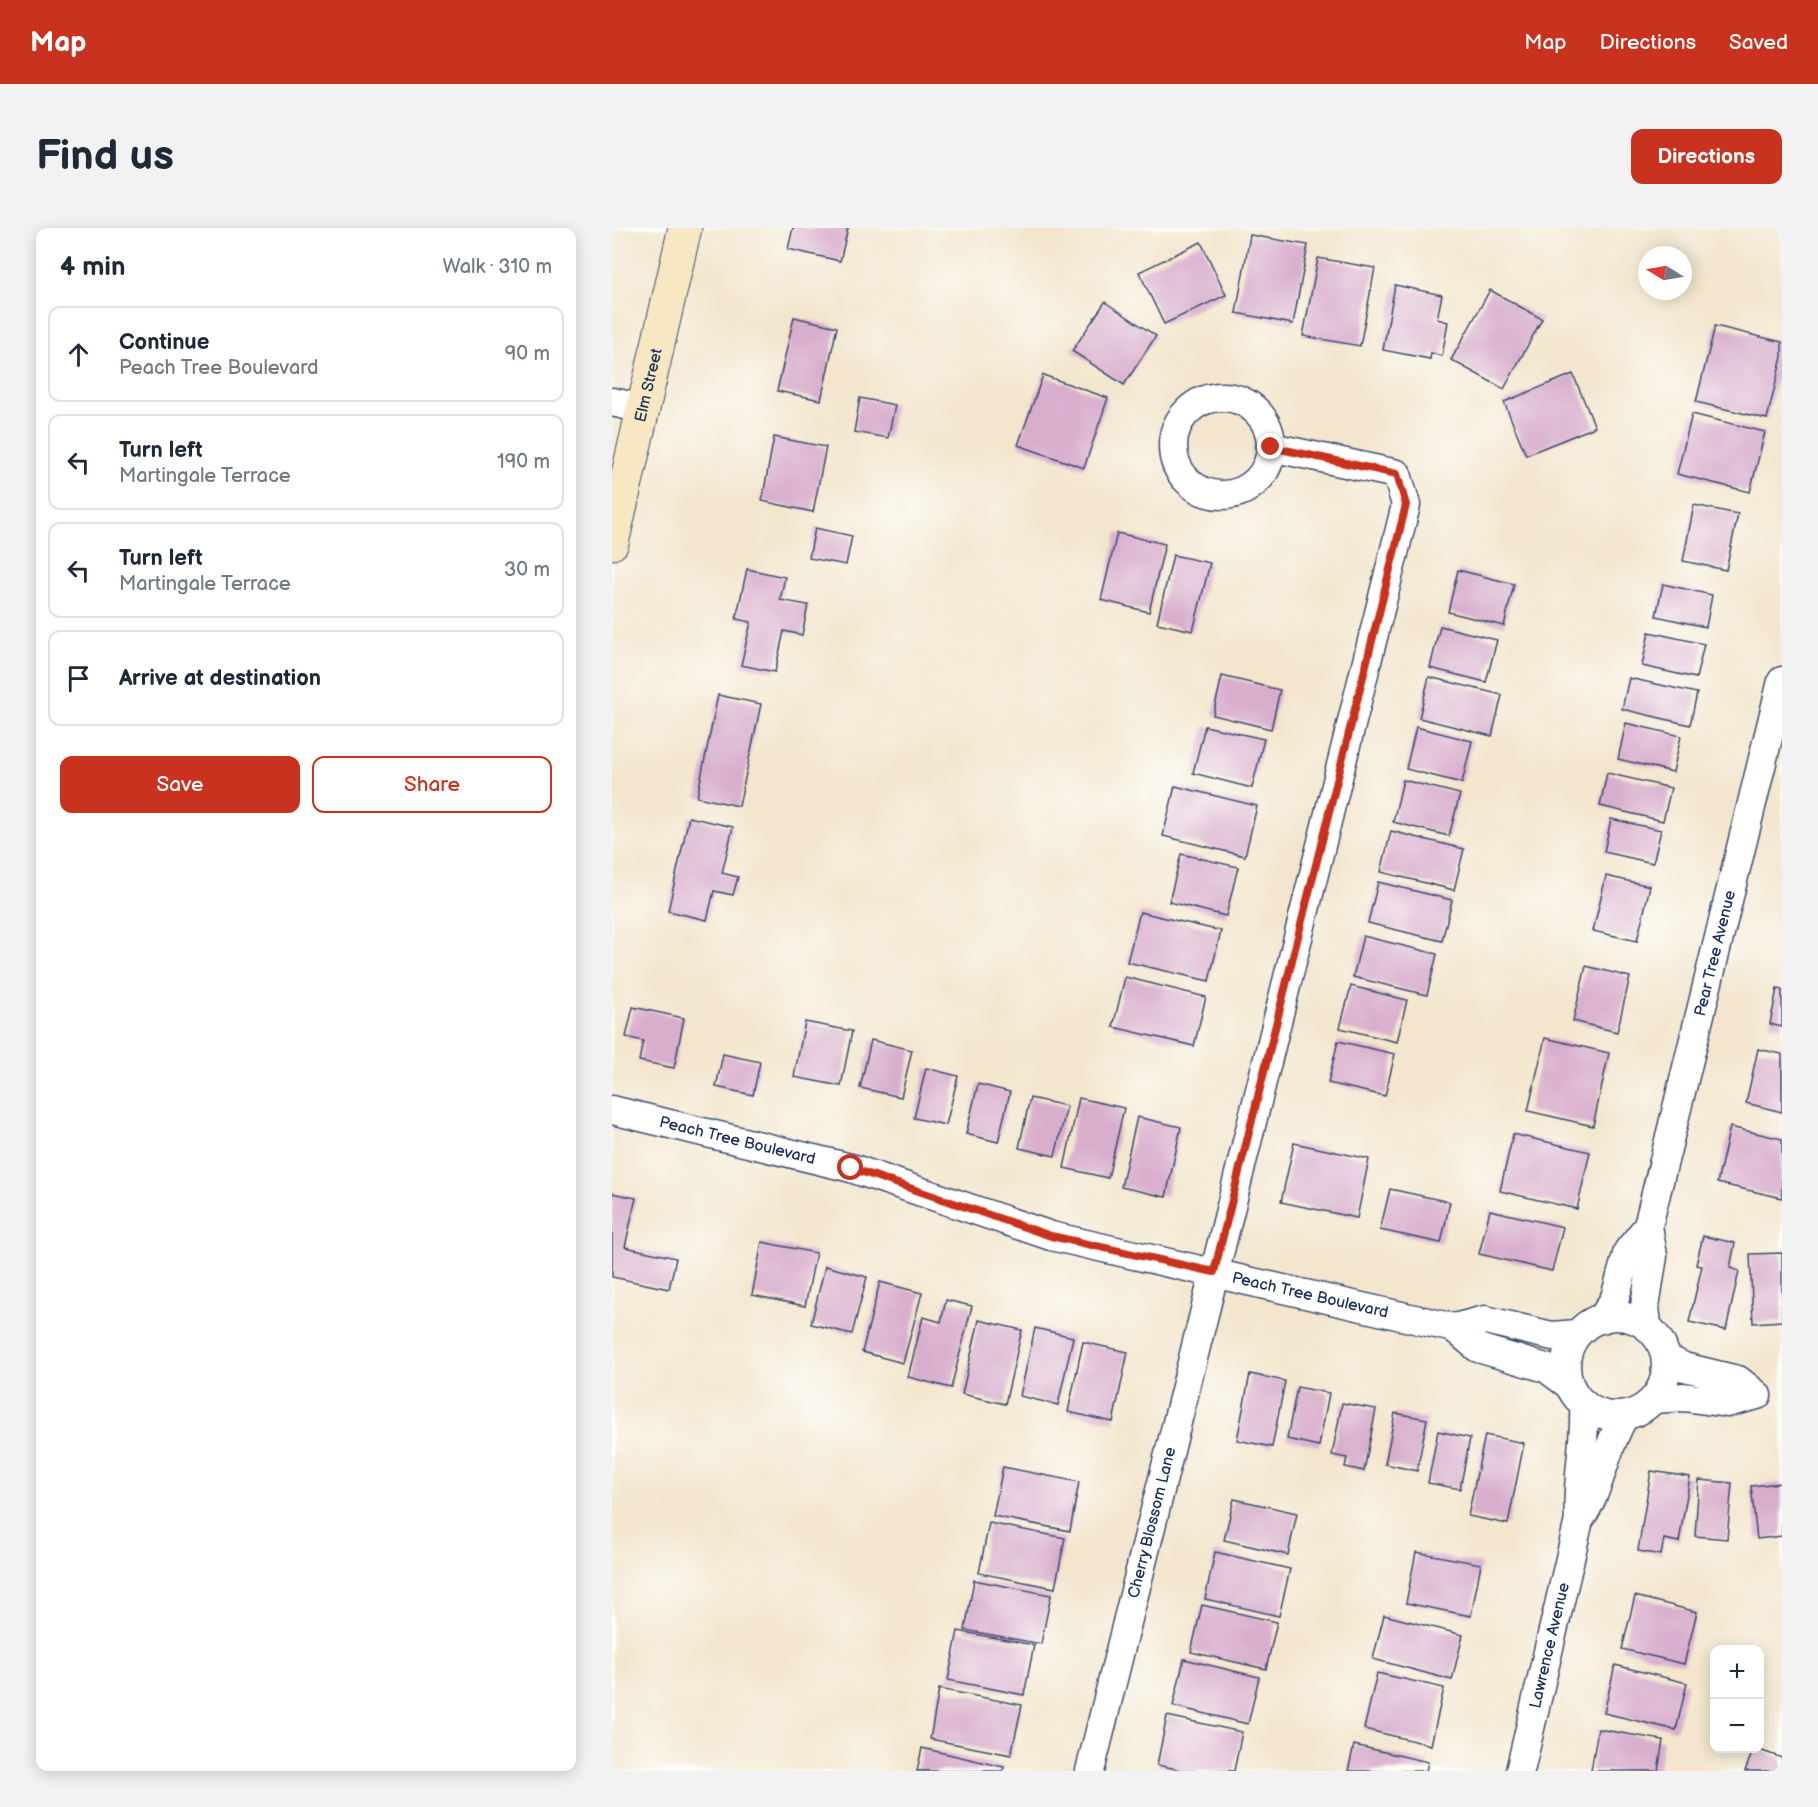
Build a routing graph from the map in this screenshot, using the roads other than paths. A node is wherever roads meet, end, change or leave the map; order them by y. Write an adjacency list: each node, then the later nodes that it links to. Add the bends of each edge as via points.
1 (685, 228): 3 (main road, Elm Street)
2 (612, 402): 3 (street)
3 (644, 409): 5 (main road, Elm Street)
4 (1271, 447): 9 (street, Cherry Blossom Lane, via 1397,474 1406,505)
5 (612, 543)
6 (1782, 681): 8 (street, Pear Tree Avenue)
7 (612, 1110): 9 (street, Peach Tree Boulevard, via 851,1168 1051,1236)
8 (1648, 1226): 10 (street, Pear Tree Avenue, via 1628,1251 1615,1298); 11 (street, Pear Tree Avenue, via 1653,1256 1645,1306)
9 (1214, 1272): 12 (street, Peach Tree Boulevard); 20 (street, Cherry Blossom Lane)
10 (1602, 1319): 11 (street, via 1614,1315 1631,1317); 13 (street, via 1593,1321)
11 (1647, 1326): 14 (street, via 1661,1342)
12 (1454, 1328): 13 (street, Peach Tree Boulevard, via 1485,1320 1552,1336); 15 (street, Peach Tree Boulevard, via 1478,1348 1546,1368)
13 (1577, 1335): 15 (street, via 1568,1350 1566,1371)
14 (1666, 1358): 16 (street, via 1684,1368 1738,1380); 17 (street, via 1666,1375)
15 (1576, 1394): 18 (street, via 1593,1412); 19 (street, Lawrence Avenue, via 1585,1428 1576,1493)
16 (1769, 1395): 17 (street, via 1727,1403 1684,1397)
17 (1654, 1399): 18 (street)
18 (1624, 1417): 19 (street, Lawrence Avenue, via 1612,1436 1593,1499)
19 (1579, 1520): 21 (street, Lawrence Avenue)
20 (1090, 1771)
21 (1520, 1771)

